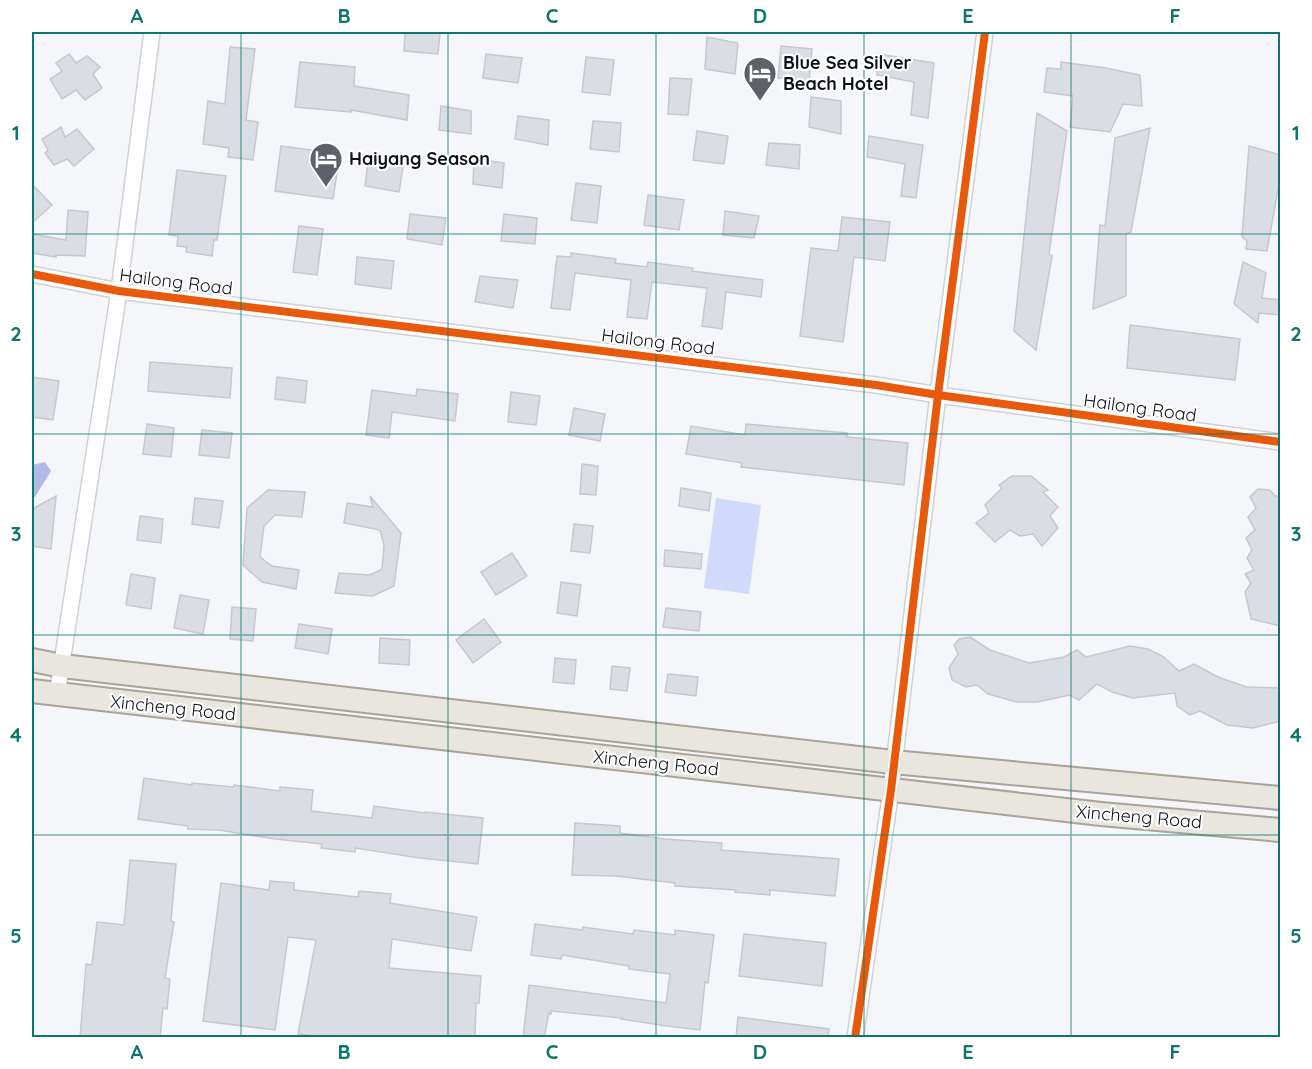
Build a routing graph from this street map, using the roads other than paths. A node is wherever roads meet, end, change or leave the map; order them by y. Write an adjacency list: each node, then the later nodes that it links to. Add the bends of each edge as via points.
1 (152, 32): 4 (street)
2 (985, 32): 5 (street)
3 (32, 274): 4 (street, Hailong Road)
4 (119, 291): 5 (street, Hailong Road, via 876,385); 8 (street)
5 (938, 396): 6 (street, Hailong Road); 11 (street)
6 (1281, 442)
7 (32, 660): 8 (main road, Xincheng Road)
8 (62, 666): 10 (street); 11 (main road, Xincheng Road)
9 (32, 691): 10 (main road, Xincheng Road)
10 (57, 695): 12 (main road, Xincheng Road)
11 (893, 762): 12 (street); 13 (main road, Xincheng Road)
12 (891, 790): 14 (main road, Xincheng Road); 15 (street)
13 (1281, 798)
14 (1281, 830)
15 (855, 1038)

